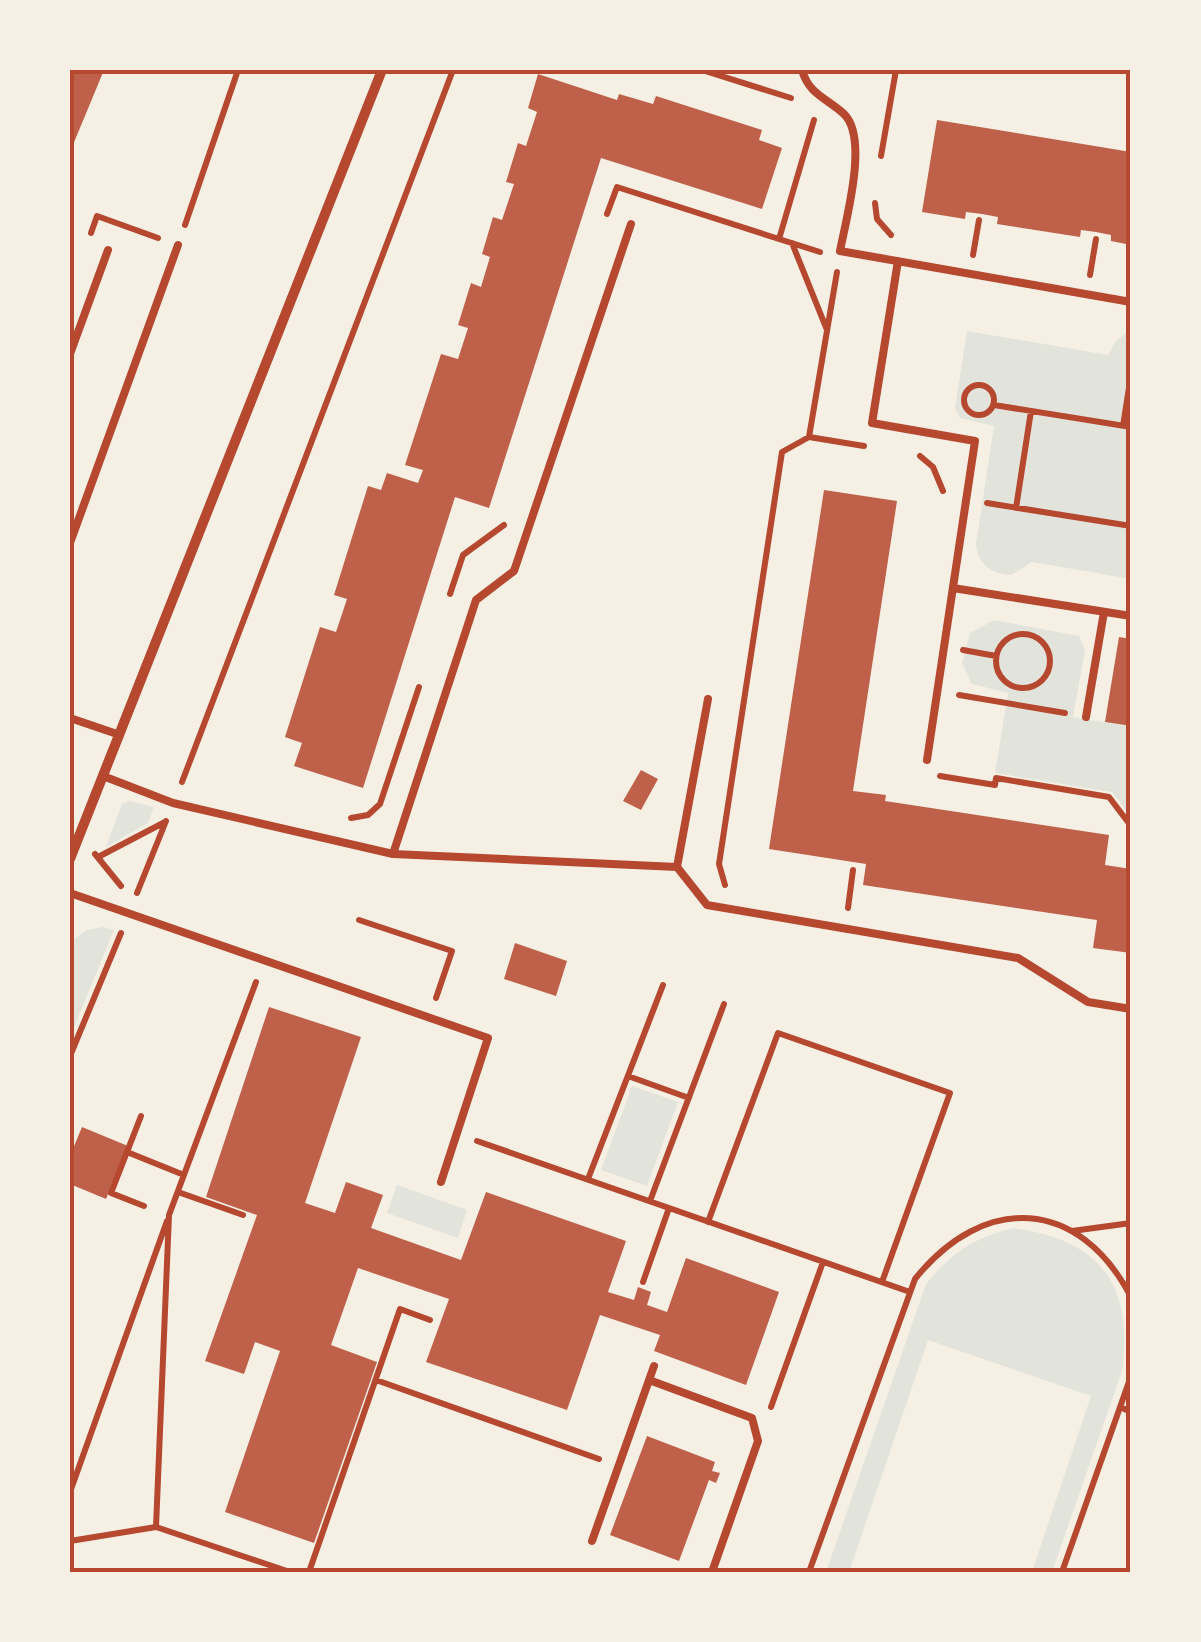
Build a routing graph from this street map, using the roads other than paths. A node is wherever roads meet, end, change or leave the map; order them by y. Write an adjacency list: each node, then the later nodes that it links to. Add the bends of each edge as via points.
1 (382, 70): 16 (street)
2 (802, 70): 6 (lane, via 814,95 847,116 856,136 840,254)
3 (631, 224): 19 (lane, via 514,571 476,600)
4 (178, 245): 9 (lane)
5 (108, 250): 8 (lane)
6 (898, 261): 7 (lane); 10 (lane, via 872,423 975,441)
7 (1131, 302)
8 (70, 354)
9 (70, 543)
10 (952, 588): 11 (lane); 17 (lane)
11 (1104, 612): 12 (lane); 14 (lane)
12 (1131, 616)
13 (708, 700): 21 (lane)
14 (1086, 716)
15 (70, 718): 16 (lane)
16 (120, 735): 18 (street)
17 (927, 760)
18 (103, 776): 19 (lane, via 173,803); 20 (street)
19 (393, 854): 21 (lane)
20 (70, 859)
21 (677, 867): 23 (lane, via 706,905 1018,958 1088,1002)
22 (70, 894): 24 (lane, via 488,1038)
23 (1131, 1009)
24 (441, 1182)
25 (654, 1366): 26 (lane)
26 (649, 1380): 27 (lane); 28 (lane, via 752,1418 758,1441)
27 (592, 1541)
28 (712, 1572)

